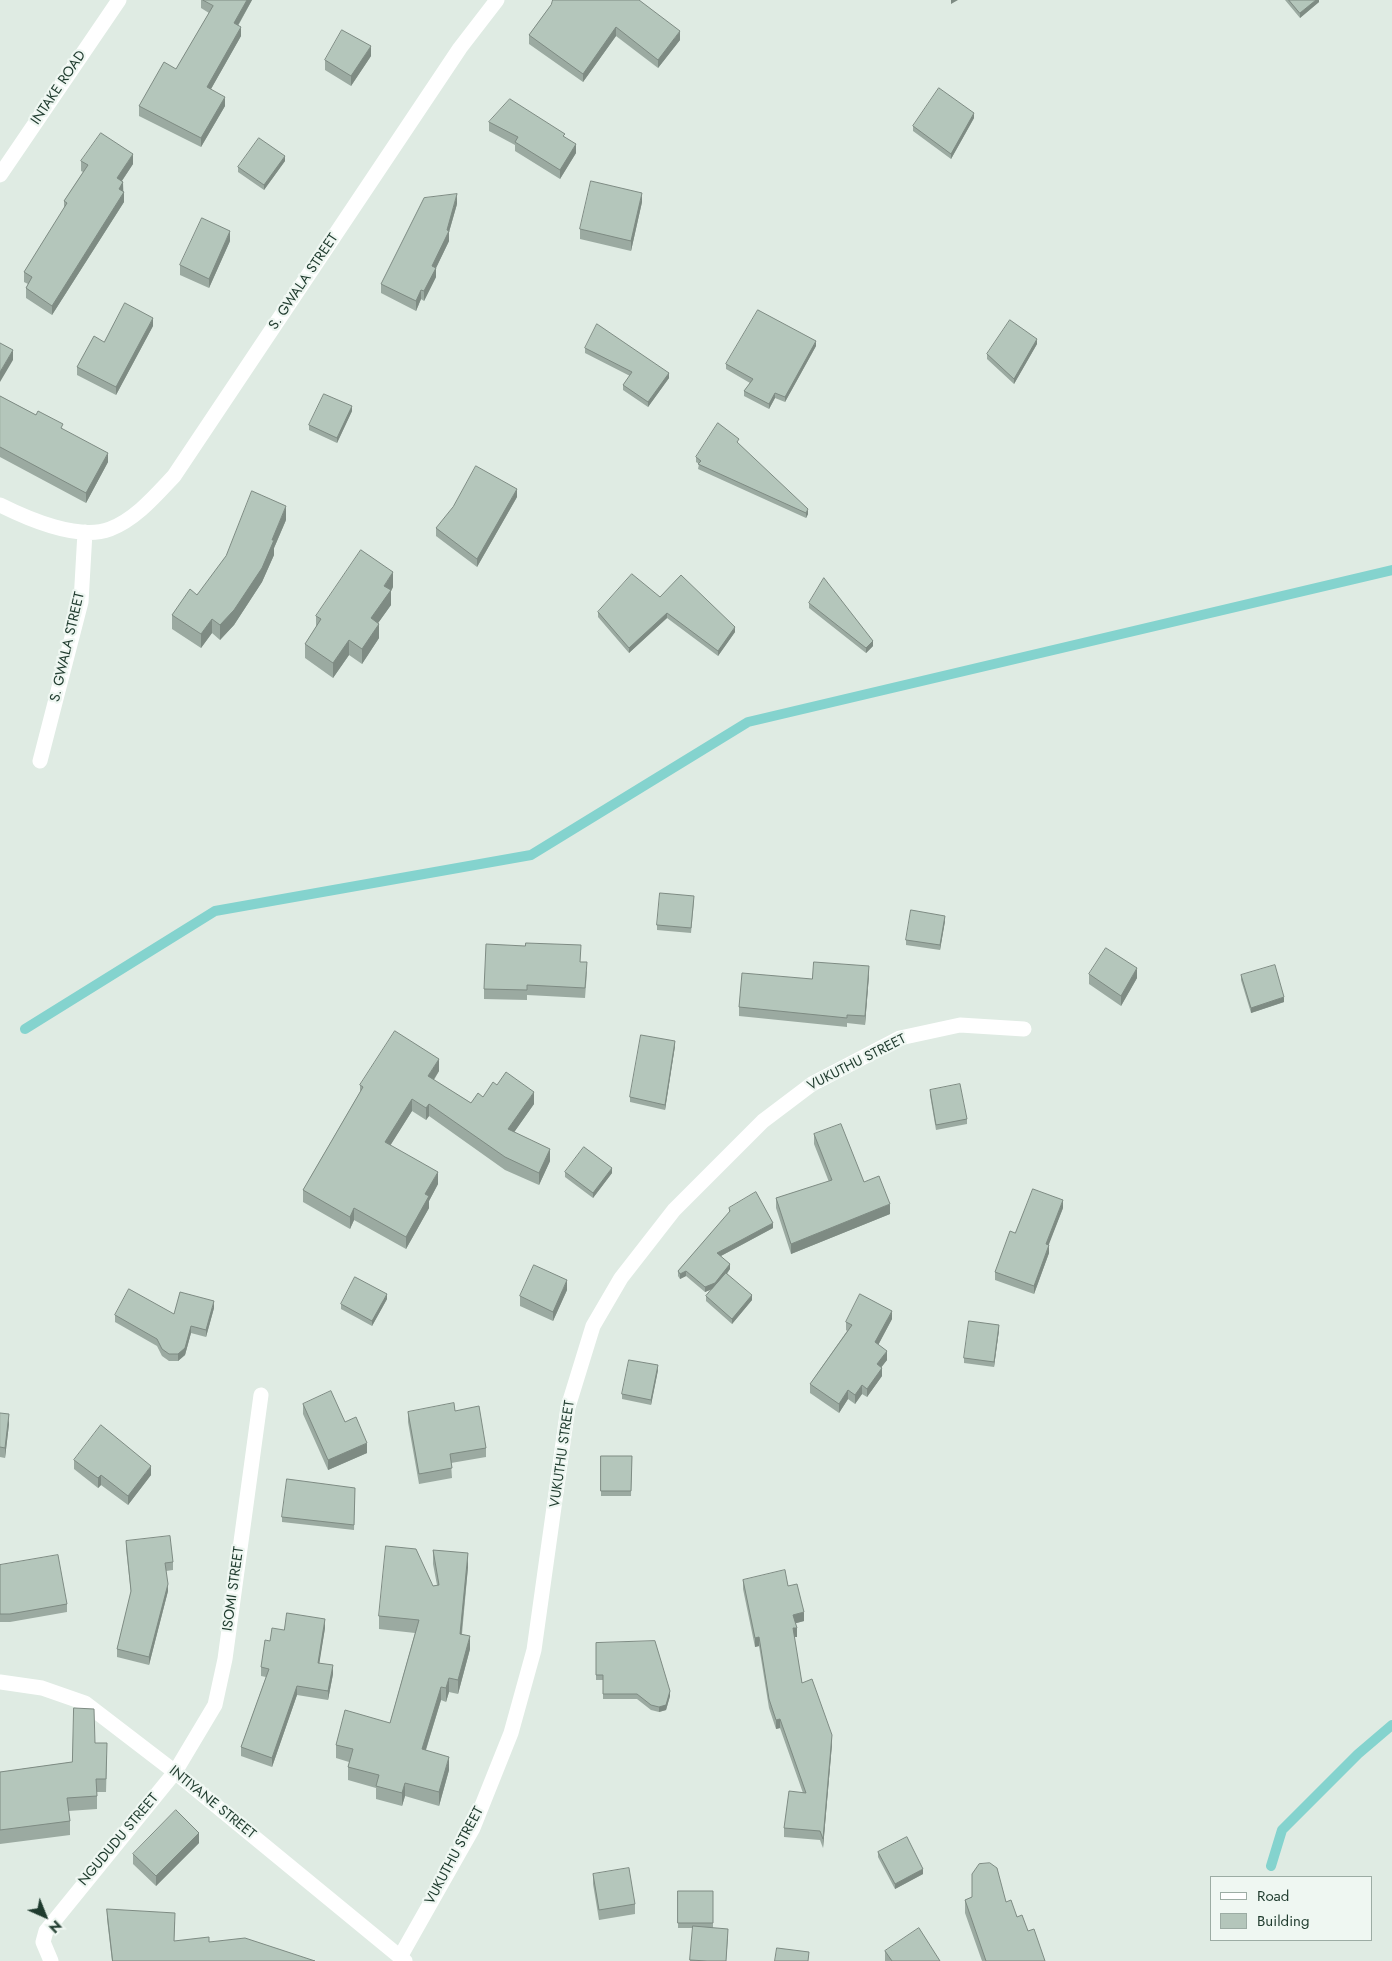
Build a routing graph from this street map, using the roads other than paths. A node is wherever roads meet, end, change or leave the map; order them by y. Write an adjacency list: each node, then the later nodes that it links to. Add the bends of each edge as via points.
1 (119, 0): 3 (street, INTAKE ROAD)
2 (497, 0): 5 (street, S. GWALA STREET, via 460,48 174,476 126,520 108,530)
3 (0, 175)
4 (0, 505): 5 (street, S. GWALA STREET, via 56,528)
5 (85, 532): 6 (street, S. GWALA STREET, via 81,602)
6 (40, 761)
7 (1024, 1029): 11 (street, VUKUTHU STREET, via 960,1025 900,1038 812,1084 763,1121 674,1210 621,1278 593,1326 568,1407 534,1650 511,1733 473,1828)
8 (261, 1395): 10 (street, ISOMI STREET, via 225,1659 215,1705)
9 (0, 1682): 10 (street, INTIYANE STREET, via 42,1688 84,1703)
10 (175, 1772): 11 (street, INTIYANE STREET); 12 (street, NGUDUDU STREET, via 46,1931 43,1942)
11 (402, 1959)
12 (50, 1961)

